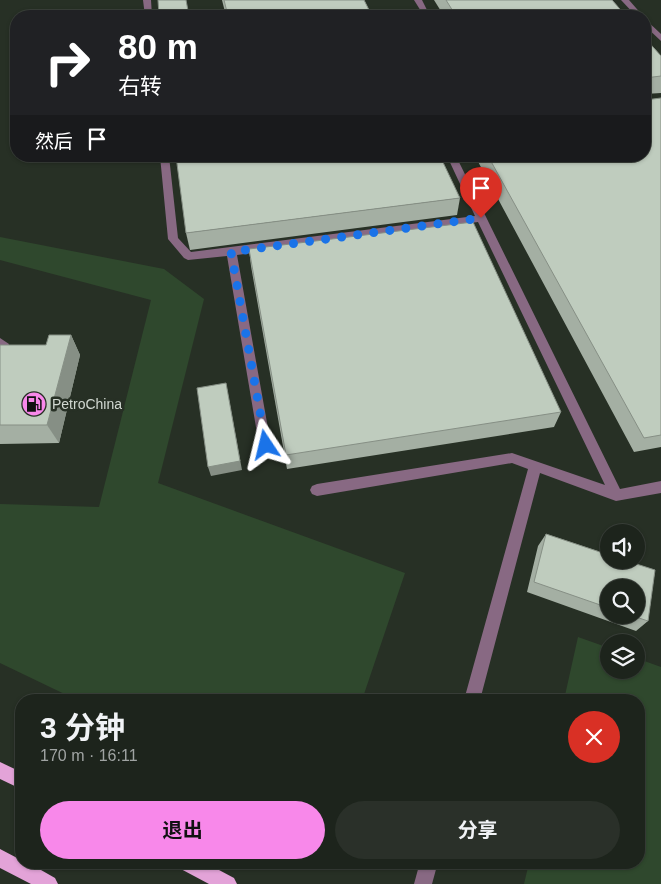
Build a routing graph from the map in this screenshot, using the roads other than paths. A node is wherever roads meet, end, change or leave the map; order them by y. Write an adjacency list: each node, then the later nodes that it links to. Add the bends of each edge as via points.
1 (626, 0): 2 (lane)
2 (635, 10)
3 (651, 28): 4 (lane)
4 (661, 39)
5 (165, 162): 8 (lane, via 173,239 188,256)
6 (454, 162): 7 (lane)
7 (481, 218): 8 (lane); 15 (lane)
8 (231, 252): 11 (lane)
9 (0, 342): 10 (lane, via 3,344)
10 (0, 352)
11 (266, 445)
12 (535, 467): 14 (lane, via 512,458); 15 (lane); 16 (lane)
13 (661, 487): 15 (lane)
14 (317, 490)
15 (616, 495)
16 (474, 694)
17 (0, 770): 18 (main road)
18 (15, 778)
19 (0, 858): 20 (main road)
20 (15, 866)
21 (21, 869): 24 (main road)
22 (199, 869): 25 (main road)
23 (427, 869): 26 (lane)
24 (49, 884)
25 (228, 884)
26 (423, 884)

